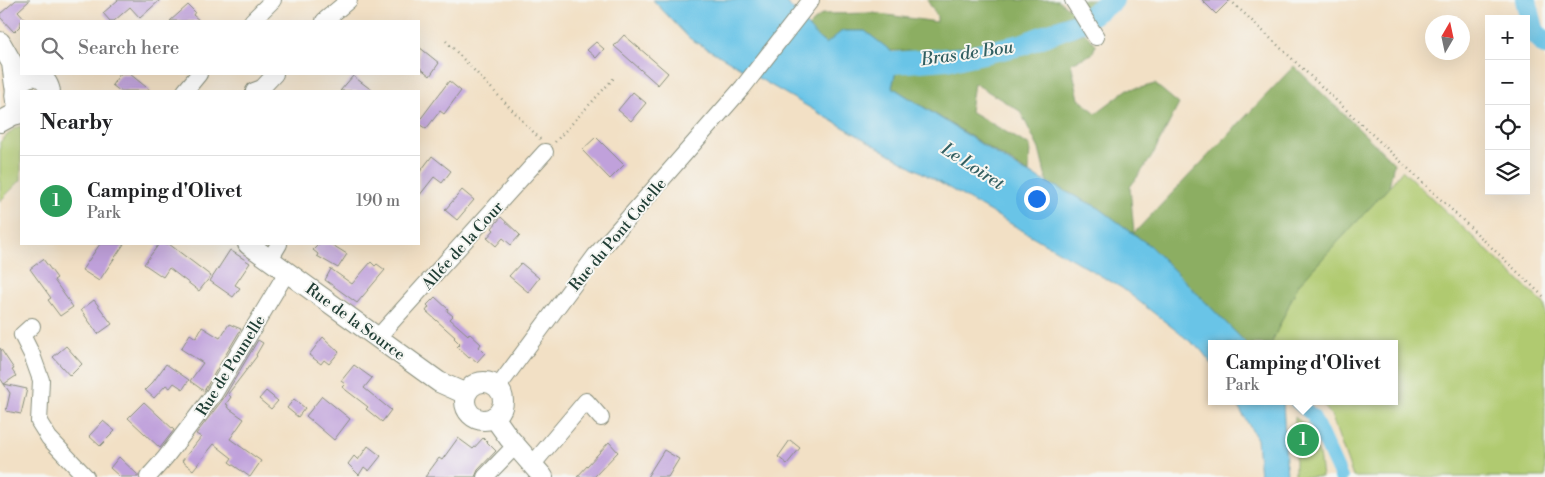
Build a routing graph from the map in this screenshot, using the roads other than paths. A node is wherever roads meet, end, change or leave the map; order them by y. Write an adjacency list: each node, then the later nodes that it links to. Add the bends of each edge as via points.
1 (273, 0): 5 (street)
2 (349, 0): 6 (street)
3 (811, 0): 27 (street, Rue du Pont Cotelle, via 743,87 595,256)
4 (1073, 0): 8 (street)
5 (253, 20)
6 (325, 20)
7 (0, 35): 10 (main road)
8 (1096, 37)
9 (0, 42): 14 (main road, via 12,63)
10 (20, 58)
11 (198, 75): 15 (street)
12 (274, 75): 16 (street)
13 (47, 84): 14 (main road, via 41,78 30,76)
14 (15, 86): 17 (main road, via 14,98); 18 (main road)
15 (186, 90)
16 (257, 90)
17 (20, 108)
18 (0, 111)
19 (20, 113): 20 (main road)
20 (0, 122)
21 (545, 152): 26 (street, Allée de la Cour)
22 (251, 245): 23 (main road, Rue de la Source)
23 (275, 252): 24 (main road, Rue de la Source)
24 (287, 272): 26 (main road, Rue de la Source); 34 (street, Rue de Pounelle, via 214,394)
25 (32, 326): 33 (street, via 22,335 41,380 39,422 49,438)
26 (378, 337): 28 (main road, Rue de la Source, via 439,382)
27 (498, 387): 28 (main road, via 479,382); 29 (main road, via 503,403)
28 (466, 394): 29 (main road, via 465,406 472,416 482,420)
29 (494, 418): 31 (main road)
30 (601, 418): 32 (street, via 586,401)
31 (515, 446): 32 (main road); 35 (street)
32 (538, 471)
33 (86, 477)
34 (148, 477)
35 (484, 477)

